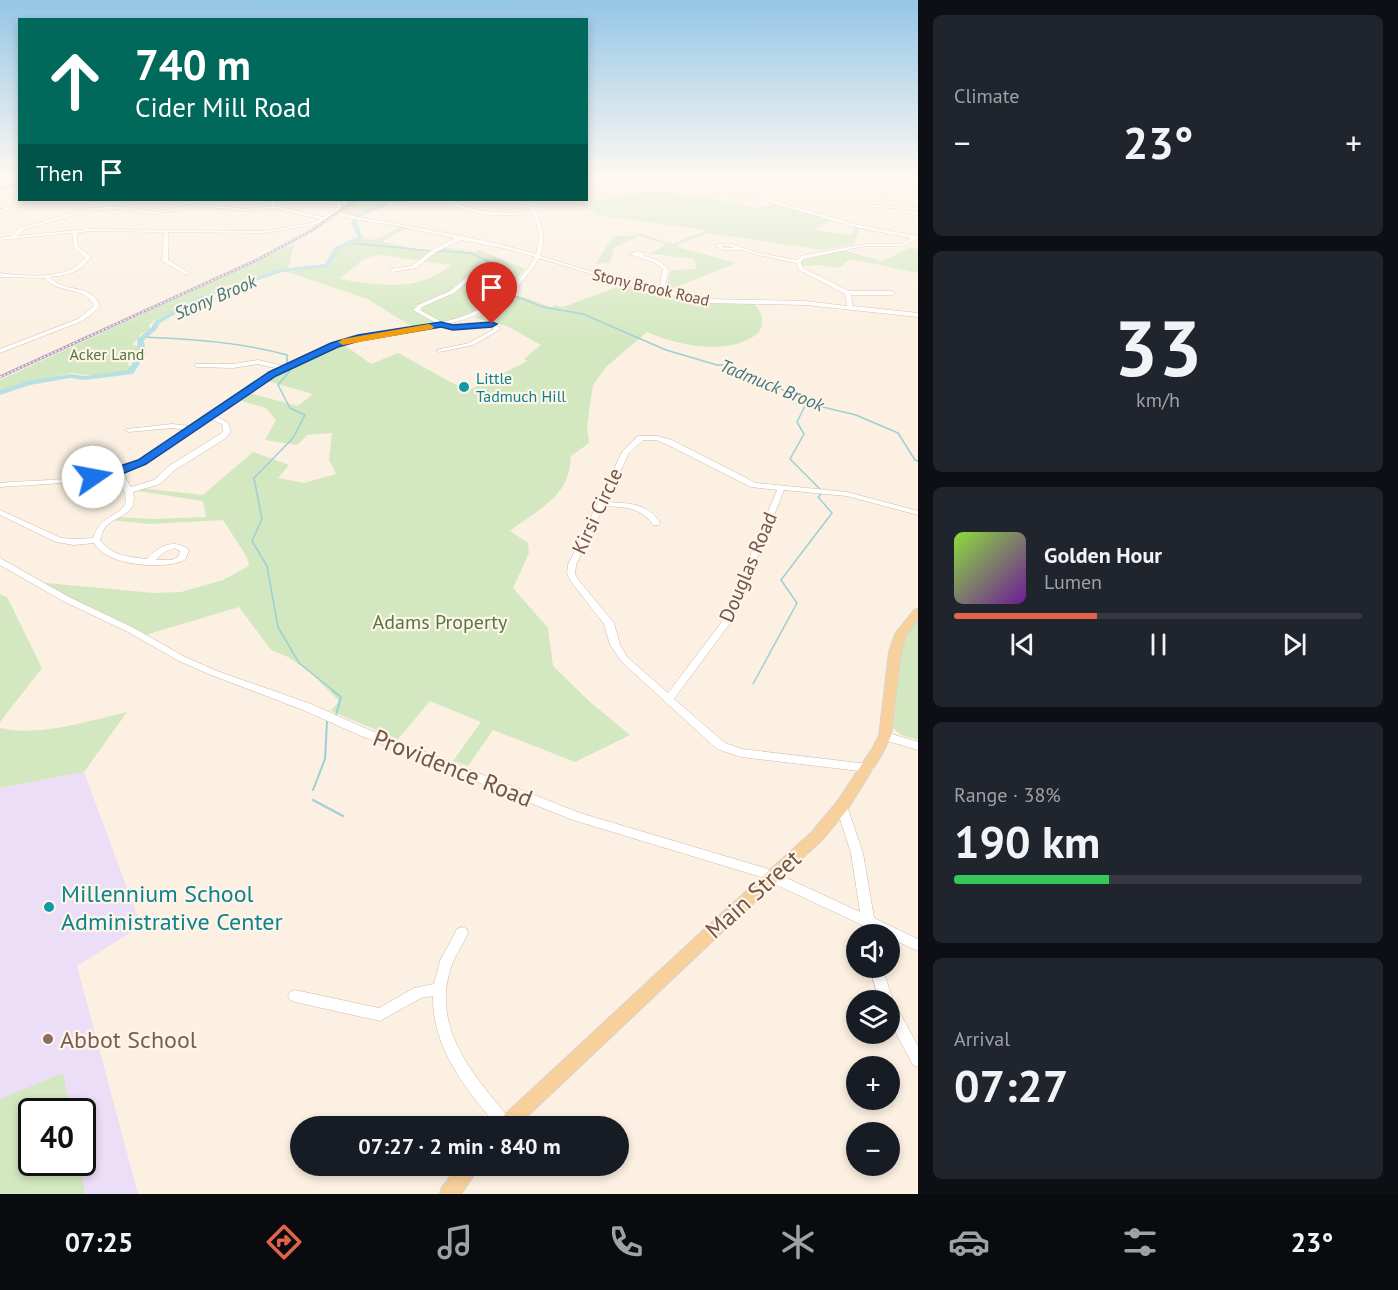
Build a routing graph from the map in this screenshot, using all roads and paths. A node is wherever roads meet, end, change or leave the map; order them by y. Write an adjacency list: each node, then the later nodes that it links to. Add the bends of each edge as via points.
1 (20, 230): 9 (street)
2 (278, 230): 7 (street)
3 (416, 230): 10 (street, Stony Brook Road)
4 (540, 230): 13 (street)
5 (877, 230): 11 (street)
6 (74, 231): 7 (street); 9 (street); 19 (street, via 75,247 86,255 86,262)
7 (166, 231): 17 (street, via 164,256 168,265)
8 (0, 238): 9 (street)
9 (13, 238)
10 (460, 238): 13 (street, Stony Brook Road); 16 (street, via 411,268)
11 (918, 238): 15 (street, via 902,244 865,244 810,254)
12 (740, 249): 15 (street)
13 (538, 256): 21 (street, Stony Brook Road); 26 (street, via 516,285 489,307)
14 (642, 256): 21 (street, via 666,269)
15 (798, 262): 22 (street, via 801,269)
16 (392, 270)
17 (186, 273)
18 (0, 275): 19 (street)
19 (46, 276): 28 (street, via 53,284 92,296 97,303 95,309 80,320)
20 (470, 277): 26 (street, via 452,292 416,309)
21 (661, 291): 24 (street, Stony Brook Road, via 713,302 806,303)
22 (848, 293): 23 (street); 24 (street)
23 (892, 293)
24 (850, 308): 25 (street, Stony Brook Road)
25 (918, 315)
26 (441, 325): 27 (street, via 453,328 486,324 498,328 471,344); 30 (street, via 348,340)
27 (439, 350)
28 (0, 351)
29 (197, 365): 30 (street, via 258,362)
30 (284, 368): 31 (street)
31 (210, 416): 32 (street); 37 (street, via 225,423 227,431 223,436 157,482)
32 (191, 428): 33 (street); 34 (street, via 149,458)
33 (129, 430)
34 (118, 472): 35 (street); 37 (street)
35 (0, 485)
36 (781, 489): 38 (street, Kirsi Circle, via 748,483 669,442 646,437 635,440 626,452); 40 (street, Kirsi Circle, via 847,494); 46 (street, Douglas Road, via 728,619)
37 (131, 490): 42 (street, via 128,506 101,528)
38 (602, 504): 41 (street, via 644,510); 46 (street, Kirsi Circle, via 579,547 571,574 609,623 616,647 625,660)
39 (0, 512): 42 (street, via 59,540)
40 (918, 513)
41 (657, 523)
42 (96, 540): 44 (street, via 111,555)
43 (0, 561): 51 (street, Providence Road, via 66,599 214,673 577,817 720,858)
44 (150, 561)
45 (918, 612): 47 (main road, Main Street, via 901,634 895,652)
46 (668, 700): 49 (street, Kirsi Circle, via 725,748)
47 (885, 735): 48 (street); 49 (main road, Main Street)
48 (918, 746)
49 (868, 768): 50 (main road, Main Street)
50 (842, 806): 51 (main road, Main Street, via 818,836); 52 (street, via 857,853)
51 (771, 877): 52 (street, Providence Road); 61 (main road, Main Street)
52 (867, 920): 53 (street); 55 (street, Providence Road)
53 (868, 924)
54 (462, 933): 56 (street, via 447,957)
55 (918, 945)
56 (439, 989): 57 (street, via 420,992 380,1015); 60 (street, via 441,1028 449,1047)
57 (295, 996)
58 (900, 1027): 59 (street)
59 (918, 1060)
60 (497, 1116)
61 (516, 1116)
62 (462, 1176): 63 (main road)
63 (449, 1194)

